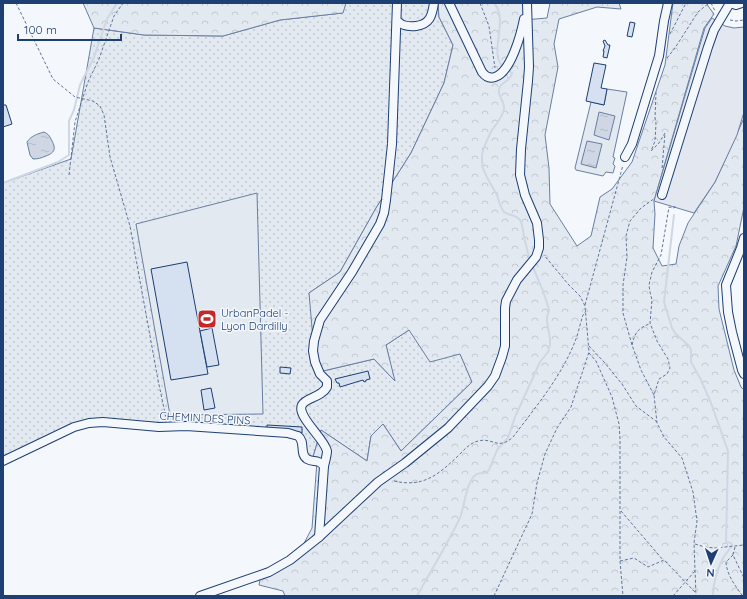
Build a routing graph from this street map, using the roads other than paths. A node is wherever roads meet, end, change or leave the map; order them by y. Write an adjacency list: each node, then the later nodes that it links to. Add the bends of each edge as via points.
1 (397, 3): 8 (street)
2 (434, 3): 8 (street, via 431,17 426,23 411,27 403,26)
3 (449, 3): 7 (street, via 482,72 491,78 499,75 508,65 521,35)
4 (668, 3): 9 (street, via 659,56)
5 (730, 3): 6 (street); 10 (street, via 714,30)
6 (742, 5)
7 (527, 6): 15 (street, via 528,74 520,168 523,189 537,223 538,252 506,301 505,346 495,376 448,428 385,476)
8 (397, 21): 14 (street, via 392,144 384,212 380,224 352,272 320,320 314,341 314,362 327,381 327,387 322,393 305,401 301,408 304,417 327,451)
9 (626, 157)
10 (662, 195)
11 (744, 238): 12 (street, via 726,285 732,332)
12 (744, 374)
13 (3, 460): 14 (street, CHEMIN DES PINS, via 74,427 103,422 288,433 299,437 303,454 307,459 320,462)
14 (324, 466): 15 (street)
15 (319, 537): 16 (street, via 290,560 269,572)
16 (200, 596)

